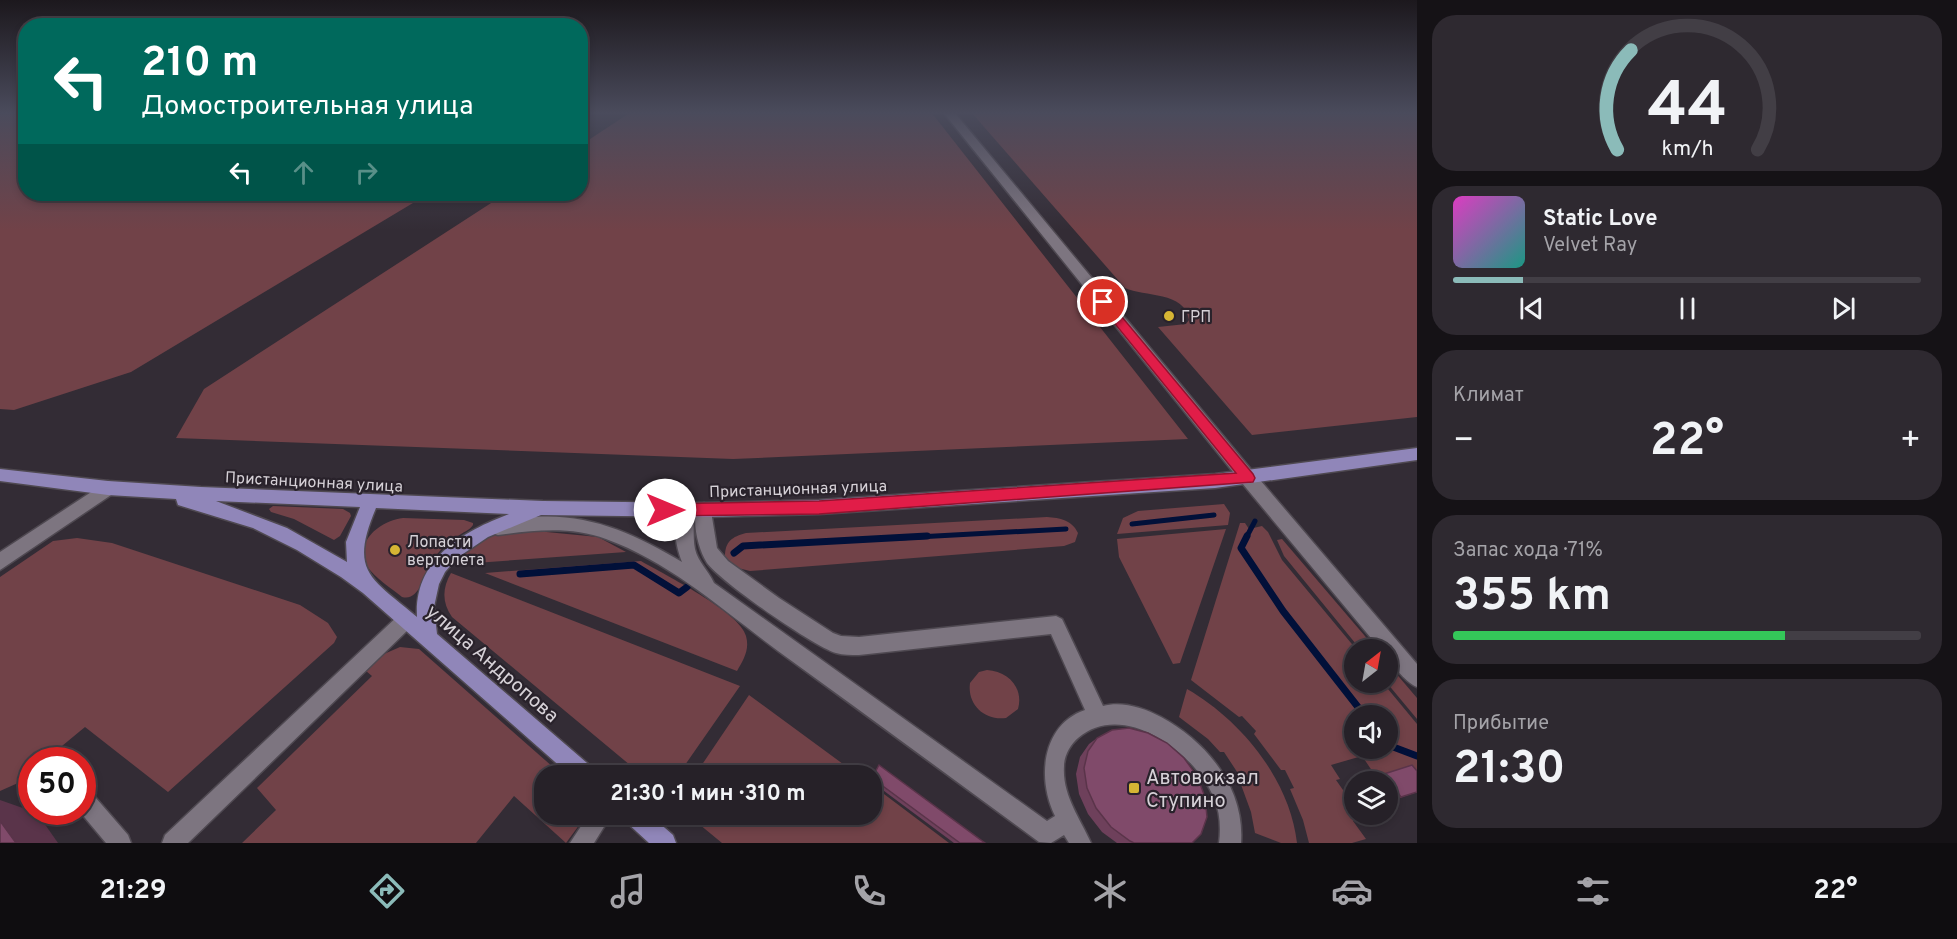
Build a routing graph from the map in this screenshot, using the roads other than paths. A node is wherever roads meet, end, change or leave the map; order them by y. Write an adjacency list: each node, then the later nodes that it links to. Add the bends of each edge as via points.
1 (980, 151): 4 (street)
2 (1417, 454): 4 (main road, Пристанционная улица)
3 (0, 475): 5 (main road)
4 (1248, 478): 10 (main road, Пристанционная улица, via 819,507); 17 (street)
5 (108, 488): 6 (main road); 12 (street)
6 (143, 490): 7 (main road, Пристанционная улица); 13 (main road, улица Андропова, via 272,527 317,551)
7 (370, 502): 8 (main road, Пристанционная улица); 13 (main road, улица Андропова, via 354,547 354,561)
8 (543, 508): 9 (main road, Пристанционная улица); 11 (main road)
9 (684, 510): 10 (main road, Пристанционная улица); 14 (street, via 685,546 690,562)
10 (704, 510): 18 (street, via 707,544 715,560 836,644 859,646 1056,625)
11 (486, 530): 14 (street, via 546,523 585,526 630,541); 16 (main road, via 448,555 429,585 425,602)
12 (0, 562)
13 (369, 587): 15 (main road, улица Андропова)
14 (717, 596): 21 (street, via 1047,834)
15 (406, 620): 16 (main road, улица Андропова); 25 (street)
16 (428, 639): 19 (main road, улица Андропова)
17 (1417, 678)
18 (1097, 714): 21 (street, via 1076,723 1061,741 1053,764 1055,792); 29 (street, via 1122,713 1149,720 1176,735 1198,755 1216,779 1228,806)
19 (574, 765)
20 (96, 814): 24 (street)
21 (1065, 822): 28 (street)
22 (594, 825): 26 (street)
23 (645, 825): 27 (main road)
24 (120, 843)
25 (173, 843)
26 (581, 843)
27 (665, 843)
28 (1080, 843)
29 (1230, 843)

